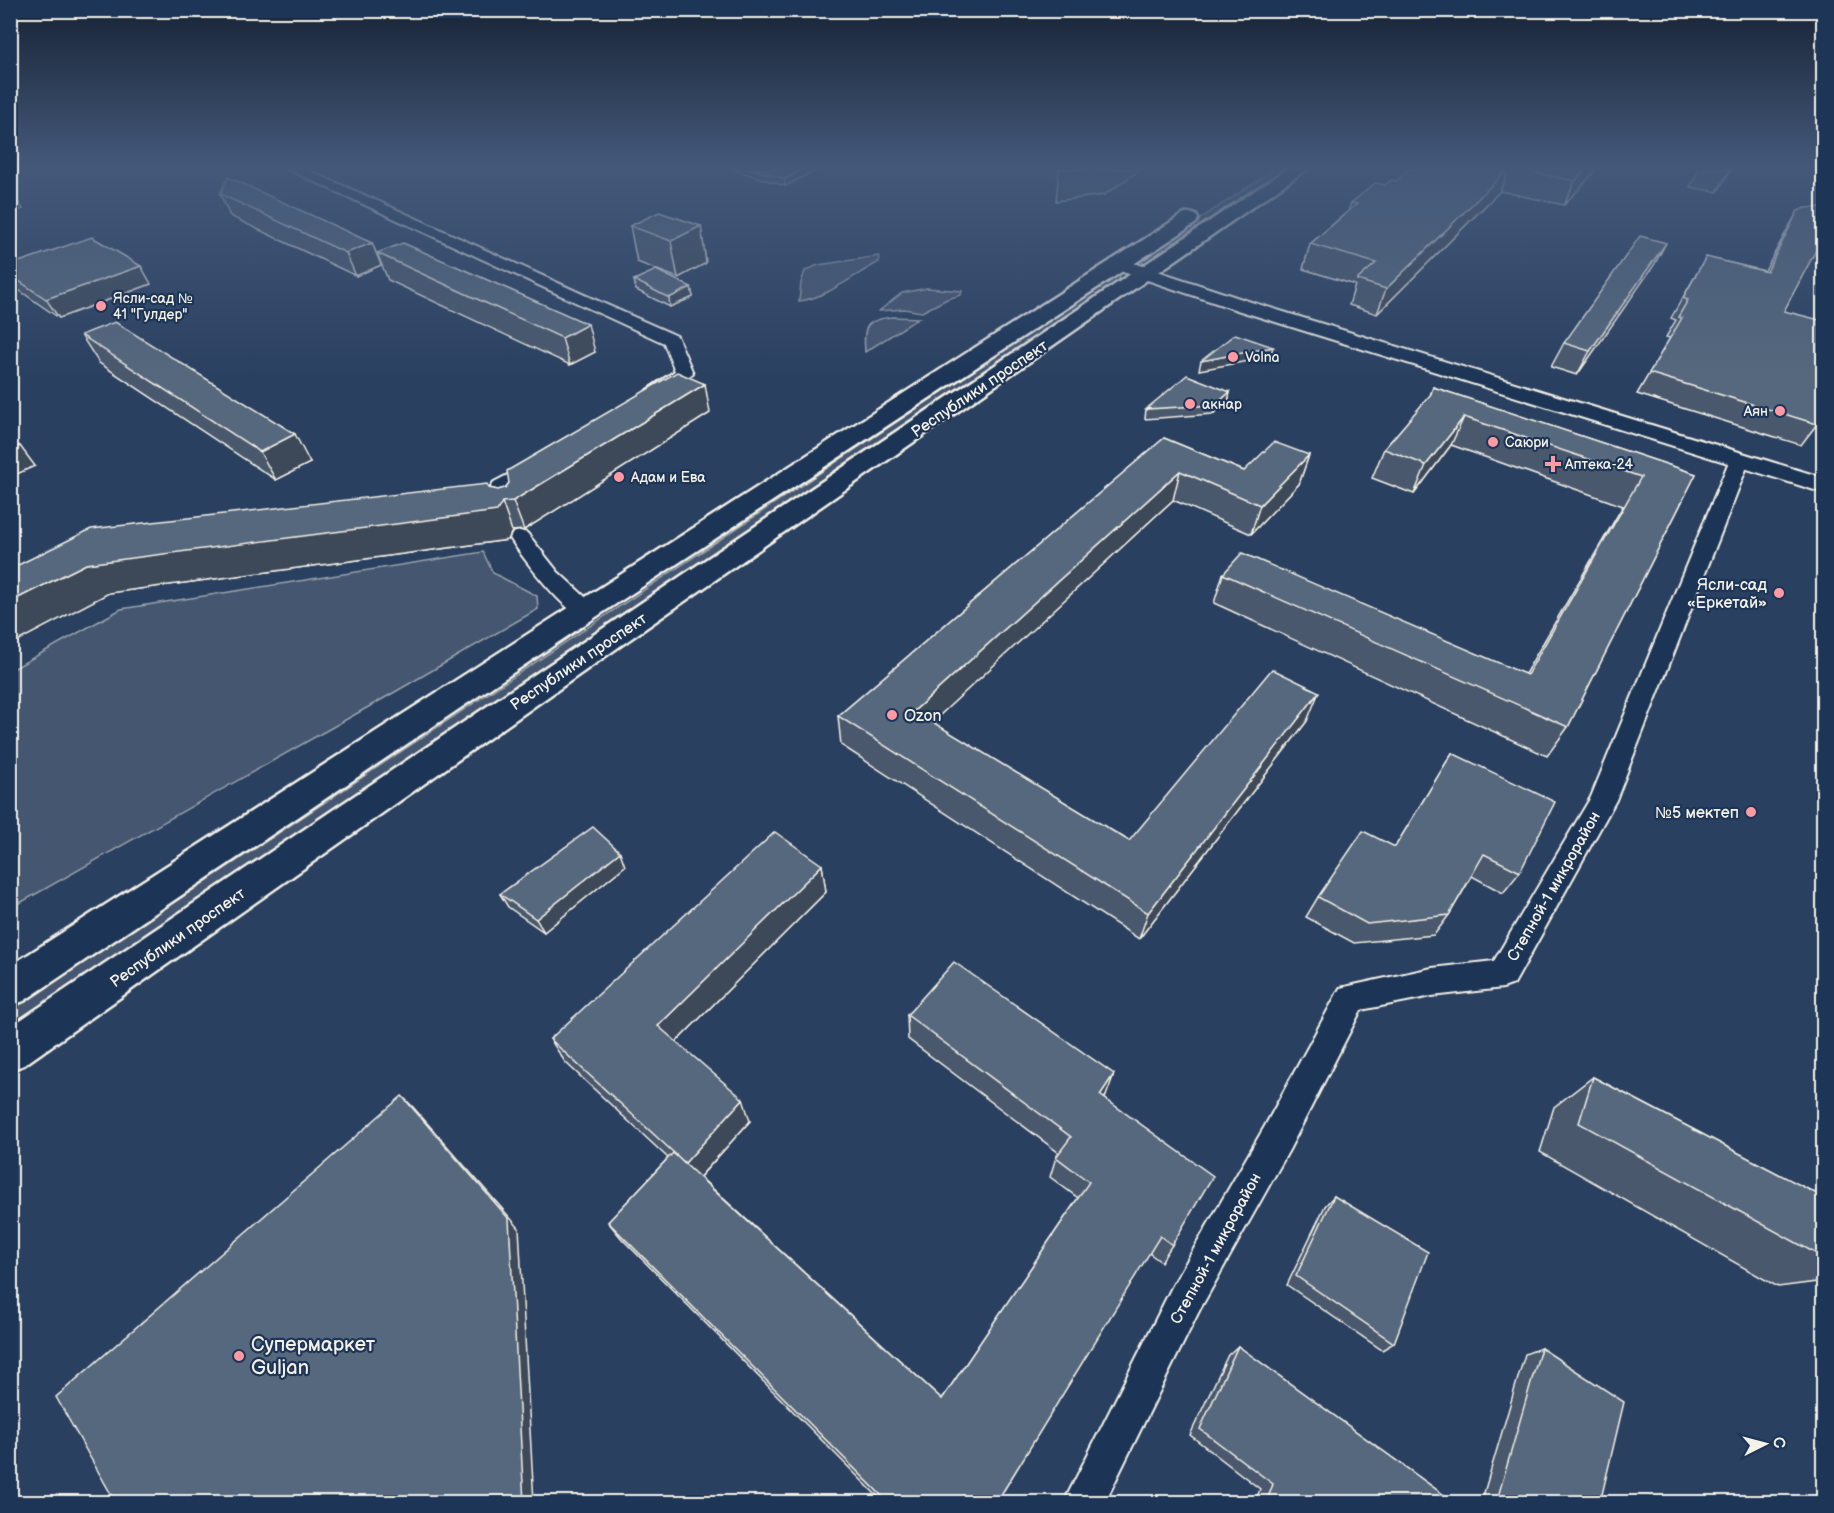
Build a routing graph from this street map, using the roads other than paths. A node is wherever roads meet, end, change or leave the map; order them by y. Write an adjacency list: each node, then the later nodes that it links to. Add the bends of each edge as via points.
1 (454, 240): 6 (street, via 671,340 684,374)
2 (1156, 240): 4 (highway, Республики проспект)
3 (1197, 240): 5 (highway, Республики проспект)
4 (1118, 264): 5 (street); 12 (highway, Республики проспект)
5 (1147, 274): 8 (street); 14 (highway, Республики проспект)
6 (641, 402)
7 (553, 457): 10 (street, via 501,486)
8 (1740, 459): 9 (street); 15 (street, Степной-1 микрорайон, via 1603,800 1503,974 1432,982 1351,998 1186,1298)
9 (1824, 486)
10 (508, 511)
11 (520, 538): 12 (street, via 550,577)
12 (586, 609): 13 (highway, Республики проспект)
13 (10, 988)
14 (10, 1051)
15 (1084, 1503)

